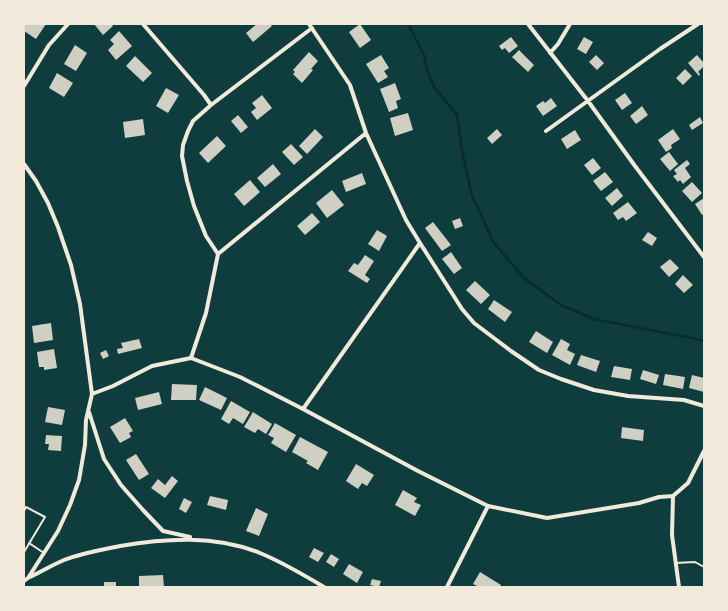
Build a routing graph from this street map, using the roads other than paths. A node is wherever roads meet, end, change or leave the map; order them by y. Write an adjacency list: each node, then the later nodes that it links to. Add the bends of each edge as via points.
1 (68, 24): 8 (street, via 49,45)
2 (144, 24): 10 (street)
3 (528, 24): 7 (street)
4 (570, 24): 7 (street)
5 (698, 24): 9 (street)
6 (310, 26): 10 (street); 12 (street, via 350,85)
7 (550, 53): 9 (street)
8 (24, 86)
9 (588, 101): 11 (street); 16 (street)
10 (211, 105): 15 (street, via 193,121 182,156 194,206 206,236)
11 (546, 131)
12 (366, 133): 14 (street); 15 (street)
13 (24, 164): 18 (street, via 48,203 70,265 80,304)
14 (420, 243): 19 (street, via 474,323 539,370 594,390 684,400); 20 (street)
15 (218, 254): 17 (street, via 206,313)
16 (704, 257)
17 (191, 358): 18 (street, via 152,366); 20 (street, via 240,377)
18 (92, 394): 21 (street)
19 (704, 406)
20 (303, 409): 24 (street)
21 (88, 410): 26 (street, via 104,459 137,504 163,531); 30 (street, via 79,480)
22 (704, 451): 23 (street, via 688,482)
23 (673, 496): 24 (street, via 547,518); 31 (street)
24 (488, 506): 35 (street)
25 (24, 511): 27 (lane, via 26,507 45,517)
26 (200, 539): 33 (street, via 147,541 100,550 65,560); 34 (street, via 260,553)
27 (29, 543): 28 (lane); 30 (lane)
28 (25, 548): 29 (lane)
29 (24, 552)
30 (45, 553): 33 (street)
31 (675, 564): 32 (lane, via 695,562); 36 (street)
32 (704, 567)
33 (26, 580)
34 (324, 587)
35 (446, 587)
36 (679, 587)

